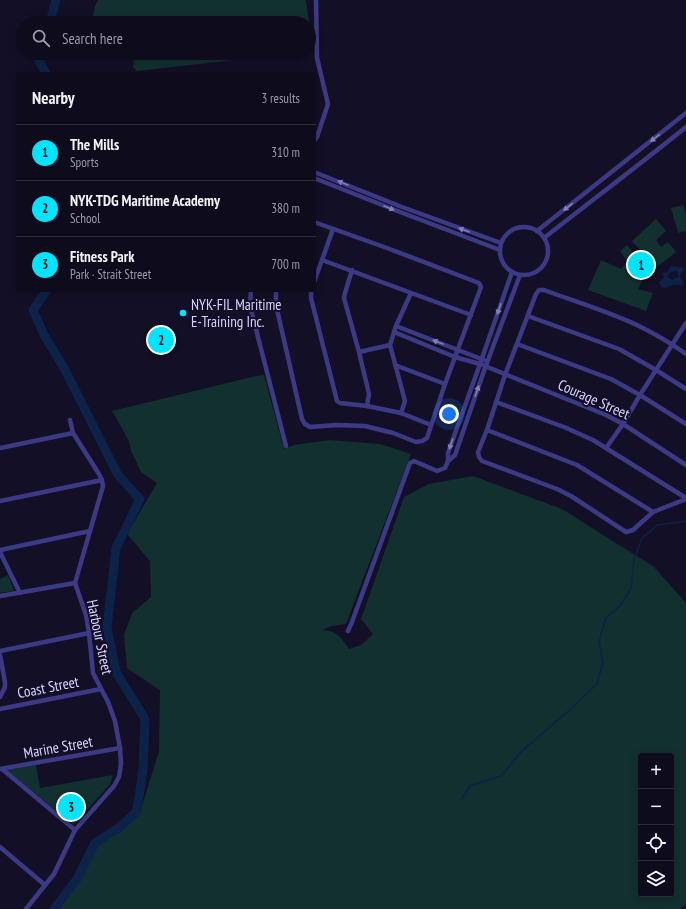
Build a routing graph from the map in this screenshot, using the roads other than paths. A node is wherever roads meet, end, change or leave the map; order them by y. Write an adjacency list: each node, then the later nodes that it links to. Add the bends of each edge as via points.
1 (316, 0): 4 (street, via 317,58 328,104)
2 (686, 113): 6 (street, one-way to 6)
3 (686, 127): 8 (street)
4 (316, 139)
5 (316, 173): 15 (street, one-way to 5)
6 (604, 178): 8 (street); 9 (street)
7 (316, 179): 16 (street, one-way to 16)
8 (610, 186): 10 (street)
9 (588, 191): 10 (street); 13 (street, one-way to 13)
10 (594, 199): 14 (street)
11 (316, 223): 12 (street)
12 (332, 229): 17 (street); 26 (street, via 479,283 481,287)
13 (537, 231): 14 (street); 15 (street, via 520,227 505,236)
14 (544, 238): 20 (street, via 547,256 544,264 537,271)
15 (501, 244): 16 (street)
16 (500, 250): 19 (street, via 505,266)
17 (322, 260): 18 (street); 21 (street)
18 (352, 270): 25 (street); 35 (street, via 344,298)
19 (512, 272): 20 (street); 38 (street, one-way to 38)
20 (520, 275): 39 (street)
21 (316, 276)
22 (251, 292): 57 (street, via 250,306)
23 (276, 292): 54 (street, via 276,305 305,424 310,427 365,426 416,442 427,438)
24 (311, 292): 49 (street, via 337,401)
25 (411, 293): 26 (street); 29 (street)
26 (471, 314): 34 (street)
27 (528, 316): 32 (street); 33 (street, via 536,294 539,290 544,290 627,321); 43 (street, via 619,349)
28 (686, 323): 33 (street)
29 (396, 326): 30 (street); 34 (street, one-way to 29)
30 (394, 332): 31 (street); 37 (street, Courage Street)
31 (390, 344): 35 (street); 41 (street)
32 (517, 344): 44 (street); 47 (street, via 611,379)
33 (672, 344): 36 (street); 43 (street)
34 (458, 350): 37 (street); 38 (street)
35 (359, 352): 49 (street, via 369,394)
36 (686, 354)
37 (456, 356): 40 (street, Courage Street); 45 (street)
38 (482, 359): 39 (street); 40 (street)
39 (488, 362): 42 (street)
40 (480, 364): 42 (street, Courage Street); 60 (street, one-way to 60, via 448,453)
41 (395, 365): 45 (street); 50 (street, via 404,401)
42 (486, 367): 44 (street, Courage Street); 60 (street, one-way to 42, via 455,454)
43 (656, 370): 46 (street); 47 (street)
44 (505, 375): 48 (street); 52 (street, Courage Street)
45 (445, 384): 54 (street)
46 (686, 390)
47 (640, 395): 52 (street); 53 (street)
48 (496, 402): 55 (street); 59 (street, via 583,435)
49 (367, 406): 50 (street)
50 (401, 413): 54 (street)
51 (70, 420): 56 (street)
52 (623, 424): 59 (street); 61 (street, Courage Street)
53 (686, 424)
54 (431, 425)
55 (487, 430): 65 (street, via 577,465); 65 (street, via 478,452 482,461 557,489 626,532 633,530)
56 (73, 433): 58 (street); 62 (street)
57 (286, 446)
58 (0, 448)
59 (606, 448): 63 (street)
60 (448, 461): 71 (street, via 445,468 438,471 414,461 410,463)
61 (686, 465)
62 (102, 480): 64 (street); 66 (street, Harbour Street, via 103,486)
63 (686, 499): 65 (street)
64 (0, 501)
65 (653, 512)
66 (90, 531): 67 (street); 68 (street, Harbour Street)
67 (0, 551): 69 (street)
68 (75, 583): 69 (street); 72 (street, Harbour Street)
69 (20, 593): 70 (street)
70 (0, 596)
71 (348, 631)
72 (89, 633): 73 (street); 75 (street, Harbour Street, via 93,673)
73 (0, 651)
74 (0, 654): 76 (street, via 5,682)
75 (101, 689): 77 (street, Coast Street); 78 (street, Harbour Street, via 115,721)
76 (0, 697)
77 (0, 709)
78 (120, 748): 79 (street, Marine Street); 80 (street, Harbour Street, via 119,777)
79 (1, 769): 80 (street)
80 (75, 830): 82 (street, Harbour Street, via 54,874)
81 (0, 847): 82 (street)
82 (45, 885): 83 (street, Harbour Street)
83 (26, 909)

